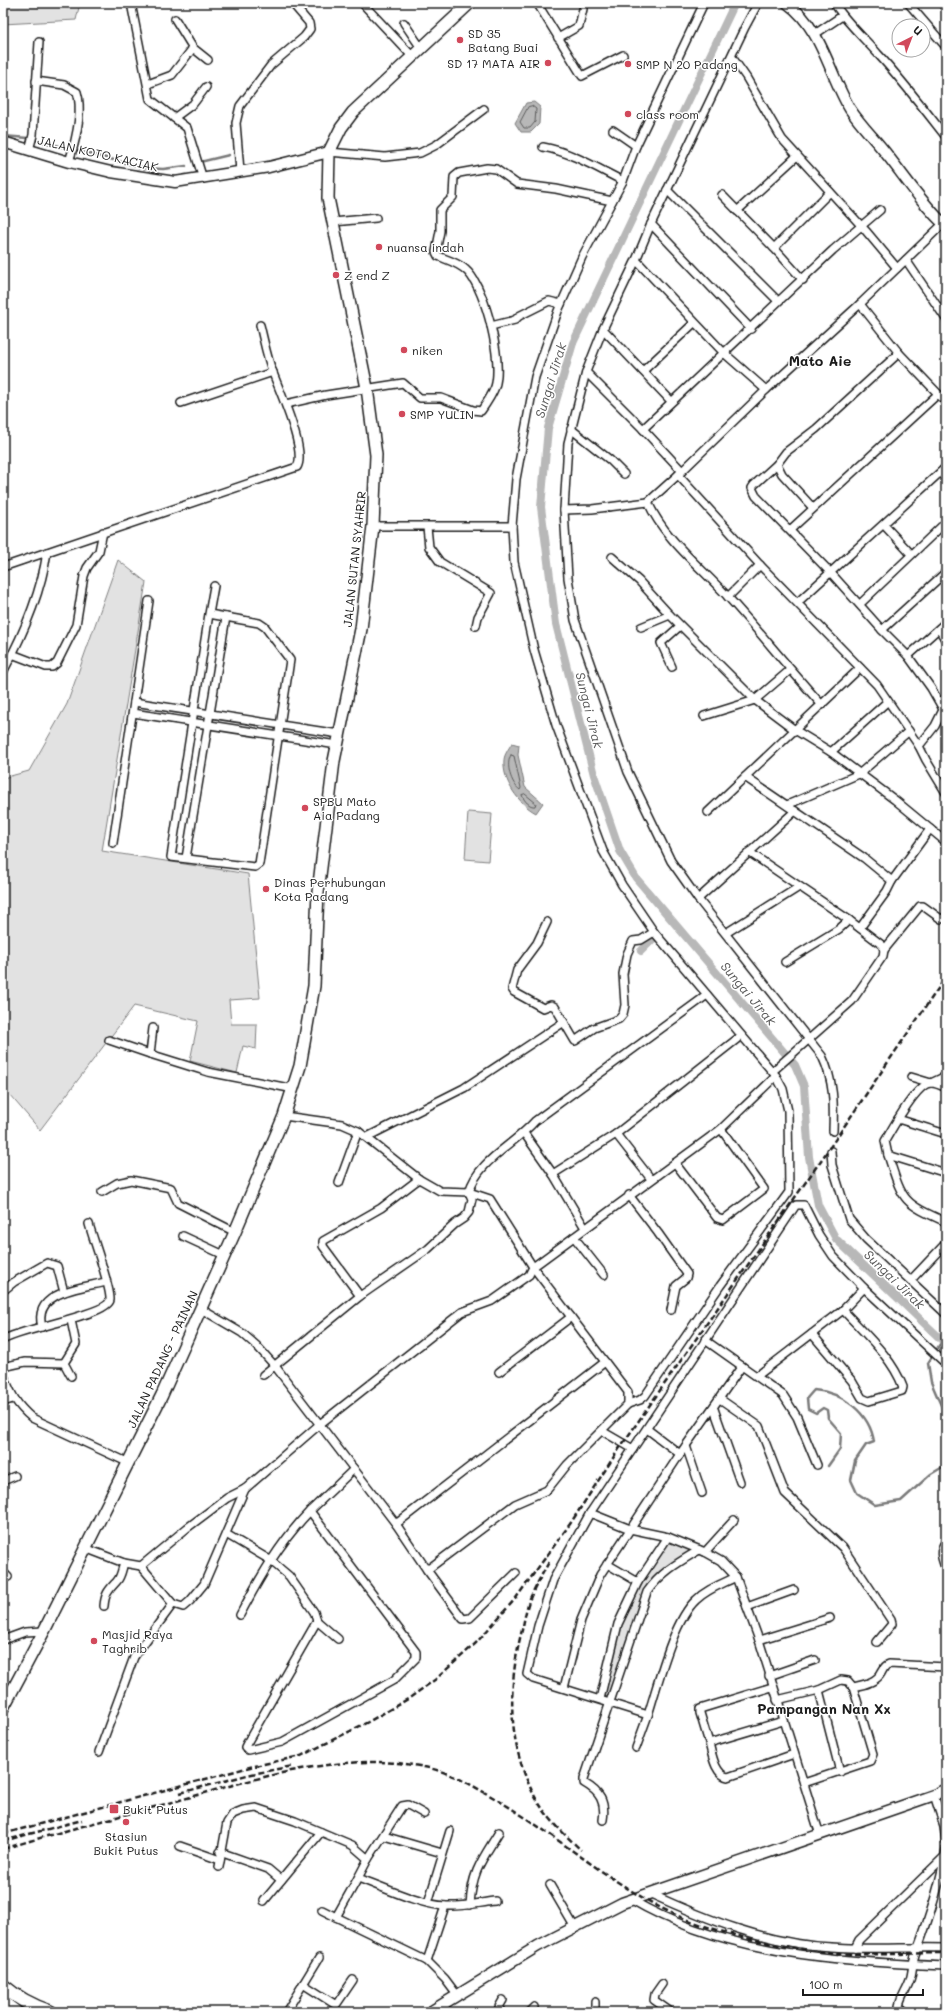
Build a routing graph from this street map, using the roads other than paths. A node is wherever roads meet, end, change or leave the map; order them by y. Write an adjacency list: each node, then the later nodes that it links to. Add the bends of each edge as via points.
1 (131, 3): 26 (street)
2 (292, 3): 39 (street, via 309,22 310,29 271,65 240,106 236,122)
3 (536, 3): 16 (street)
4 (704, 3): 34 (street)
5 (758, 3): 23 (street, via 744,27)
6 (787, 3): 15 (street, via 804,18)
7 (834, 3): 12 (street)
8 (908, 3): 18 (street)
9 (364, 5): 22 (street)
10 (465, 5): 20 (main road, JALAN SUTAN SYAHRIR)
11 (583, 9): 16 (street, via 579,26)
12 (842, 16): 15 (street); 31 (street, via 887,64)
13 (175, 19): 19 (street)
14 (404, 23): 20 (street)
15 (815, 34): 51 (street, via 839,91 851,110)
16 (558, 38): 21 (street, via 582,76)
17 (38, 42): 25 (street)
18 (946, 47)
19 (192, 48): 24 (street); 26 (street, via 172,74)
20 (421, 48): 22 (main road, JALAN SUTAN SYAHRIR)
21 (623, 55)
22 (412, 56): 36 (main road, JALAN SUTAN SYAHRIR, via 353,112 341,128)
23 (732, 57): 37 (street, via 782,140); 42 (street)
24 (208, 60)
25 (36, 80): 33 (street); 38 (street, via 64,85 77,92 79,100 76,136)
26 (148, 84): 29 (street, via 150,99)
27 (206, 87): 29 (street, via 193,104)
28 (484, 109): 36 (street, via 426,151 385,157)
29 (174, 118): 40 (street, via 188,128)
30 (613, 130): 34 (street)
31 (946, 137)
32 (3, 142): 33 (street, JALAN KOTO KACIAK)
33 (30, 146): 38 (street, JALAN KOTO KACIAK)
34 (636, 146): 41 (street)
35 (543, 147): 41 (street, via 574,157)
36 (329, 152): 39 (street, JALAN KOTO KACIAK, via 269,167); 49 (main road, JALAN SUTAN SYAHRIR, via 328,198)
37 (797, 156): 43 (street); 47 (street)
38 (70, 160): 40 (street, JALAN KOTO KACIAK, via 159,181 175,182)
39 (240, 171): 40 (street, JALAN KOTO KACIAK)
40 (202, 177)
41 (622, 181): 45 (street)
42 (667, 190): 50 (street); 58 (street)
43 (830, 192): 52 (street); 53 (street)
44 (722, 195): 47 (street)
45 (612, 202): 59 (street, via 582,257); 64 (street, via 556,189 518,184 496,170 487,168 456,175 453,182 453,197 440,210 436,252 438,256 468,271 481,294)
46 (880, 210): 52 (street)
47 (737, 211): 53 (street)
48 (376, 218): 49 (street)
49 (333, 222): 72 (main road, JALAN SUTAN SYAHRIR)
50 (651, 224): 54 (street); 66 (street)
51 (945, 224): 55 (street)
52 (861, 226): 56 (street); 57 (street)
53 (774, 248): 57 (street)
54 (636, 260): 62 (street); 65 (street)
55 (906, 260): 56 (street); 61 (street)
56 (897, 268): 60 (street)
57 (803, 280): 58 (street)
58 (778, 301): 66 (street)
59 (562, 304): 64 (street, via 549,301 516,320); 91 (street, via 535,377 516,479)
60 (860, 304): 68 (street); 73 (street)
61 (946, 319)
62 (694, 323): 67 (street); 69 (street)
63 (260, 325): 70 (street)
64 (491, 326): 72 (street, via 496,349 495,386 481,410 473,410 441,398 420,398 403,383)
65 (603, 329): 69 (street); 71 (street)
66 (751, 329): 67 (street)
67 (724, 353): 73 (street); 75 (street)
68 (899, 353): 74 (street); 81 (street, via 816,429 786,452)
69 (643, 371): 75 (street)
70 (273, 372): 77 (street); 78 (street)
71 (586, 372): 79 (street); 80 (street)
72 (367, 388): 78 (street); 90 (main road, JALAN SUTAN SYAHRIR, via 376,456)
73 (766, 390): 83 (street)
74 (938, 394): 76 (street); 86 (street)
75 (671, 401): 80 (street)
76 (946, 402)
77 (181, 403)
78 (286, 404): 94 (street, via 300,458 297,467)
79 (571, 429): 84 (street); 87 (street)
80 (643, 429): 83 (street)
81 (777, 464): 86 (street, via 785,478); 93 (street, via 752,488 756,496)
82 (946, 467): 89 (street)
83 (680, 473): 85 (street); 98 (street)
84 (624, 474)
85 (648, 502): 87 (street); 103 (street, via 669,535)
86 (813, 508): 93 (street)
87 (564, 510): 154 (street, via 568,578 575,620 589,665 631,778 670,861)
88 (946, 522): 96 (street)
89 (884, 525): 96 (street); 101 (street)
90 (373, 526): 92 (street); 138 (main road, JALAN SUTAN SYAHRIR, via 361,629)
91 (512, 526): 92 (street, via 471,524); 159 (street, via 514,562 534,650 571,768 603,851 622,885)
92 (426, 527): 111 (street, via 429,547 440,562 491,594 478,617)
93 (790, 530): 101 (street)
94 (102, 532): 95 (street); 117 (street, via 99,551 84,576 76,625 57,663 46,667)
95 (47, 552): 99 (street); 117 (street, via 40,588)
96 (911, 554): 106 (street)
97 (612, 557): 108 (street, via 640,581)
98 (760, 565): 103 (street); 105 (street)
99 (3, 566)
100 (946, 572): 115 (street)
101 (831, 573): 105 (street); 106 (street)
102 (214, 586): 107 (street)
103 (728, 597): 121 (street)
104 (149, 601): 124 (street)
105 (798, 602): 120 (street)
106 (860, 604): 115 (street)
107 (209, 614): 109 (street); 128 (street)
108 (670, 615): 112 (street); 113 (street)
109 (226, 617): 130 (street); 133 (street, via 259,623 287,654 290,660)
110 (946, 622): 114 (street)
111 (476, 626)
112 (680, 626): 119 (street, via 661,643); 123 (street)
113 (641, 627)
114 (939, 629): 116 (street); 118 (street)
115 (882, 630): 118 (street)
116 (946, 641)
117 (12, 654): 122 (street)
118 (908, 656): 127 (street)
119 (672, 666)
120 (860, 668): 125 (street); 126 (street)
121 (790, 670): 123 (street); 126 (street)
122 (3, 672)
123 (755, 700): 131 (street); 135 (street)
124 (134, 702): 128 (street); 129 (street)
125 (888, 702): 136 (street); 140 (street)
126 (822, 705): 135 (street)
127 (944, 707): 139 (street, via 935,726)
128 (194, 711): 130 (street); 132 (street)
129 (133, 713): 132 (street); 149 (street)
130 (210, 713): 133 (street); 134 (street)
131 (704, 716)
132 (192, 722): 134 (street); 151 (street, via 171,857)
133 (281, 724): 137 (street); 138 (street)
134 (208, 725): 137 (street); 151 (street)
135 (795, 730): 140 (street); 142 (street)
136 (909, 731): 139 (street); 141 (street)
137 (279, 735): 138 (street); 151 (street, via 259,864 256,867)
138 (338, 739): 164 (main road, JALAN SUTAN SYAHRIR, via 320,874)
139 (919, 746): 143 (street)
140 (831, 752): 141 (street)
141 (859, 774): 144 (street); 147 (street)
142 (745, 777): 144 (street); 146 (street)
143 (946, 792)
144 (787, 805): 145 (street)
145 (796, 811): 150 (street); 152 (street, via 864,858)
146 (708, 812)
147 (930, 829): 148 (street); 152 (street)
148 (946, 842)
149 (113, 843)
150 (748, 852): 153 (street); 154 (street)
151 (186, 858)
152 (892, 881): 158 (street)
153 (799, 886): 156 (street); 160 (street)
154 (698, 899): 160 (street)
155 (946, 917): 161 (street, via 941,919 920,906)
156 (849, 920): 158 (street); 162 (street, via 839,929)
157 (547, 922): 165 (street, via 537,943 517,970 512,989 543,1008 551,1005 555,1007)
158 (860, 928): 161 (street, via 882,945)
159 (654, 932): 163 (street); 165 (street, via 641,940 633,941 627,954 623,974 625,1005 619,1020 594,1028 575,1041)
160 (726, 933): 169 (street)
161 (884, 950): 169 (street, via 876,968 855,997)
162 (785, 962)
163 (707, 995): 171 (street); 182 (street, via 535,1121)
164 (311, 1008): 176 (main road, JALAN PADANG - PAINAN)
165 (564, 1022): 185 (street, via 464,1088)
166 (153, 1028): 170 (street)
167 (737, 1039): 183 (street)
168 (109, 1040): 170 (street)
169 (807, 1040): 171 (street); 181 (street, via 822,1056 829,1070 834,1094)
170 (150, 1054): 176 (street, via 208,1072)
171 (775, 1071): 179 (street); 237 (street, via 783,1089 788,1111 789,1192 644,1396)
172 (946, 1076): 174 (street)
173 (911, 1077): 174 (street)
174 (931, 1083): 175 (street); 178 (street, via 919,1091)
175 (946, 1088)
176 (294, 1089): 177 (main road, JALAN PADANG - PAINAN)
177 (284, 1116): 180 (street, via 342,1124); 200 (main road, JALAN PADANG - PAINAN)
178 (898, 1119): 184 (street); 187 (street, via 886,1141)
179 (720, 1128): 188 (street); 188 (street, via 764,1189 723,1220 717,1218)
180 (358, 1131): 185 (street); 193 (street)
181 (833, 1131)
182 (524, 1133): 190 (street); 195 (street, via 488,1162 472,1181)
183 (616, 1134): 190 (street); 192 (street)
184 (946, 1134)
185 (367, 1137): 191 (street)
186 (831, 1151): 207 (street, via 832,1165 849,1220 859,1233)
187 (888, 1155): 189 (street); 197 (street, via 905,1200)
188 (675, 1163): 192 (street)
189 (946, 1173)
190 (553, 1174): 199 (street)
191 (419, 1179): 195 (street, via 440,1191); 212 (street, via 381,1208 323,1241 323,1246)
192 (651, 1179): 196 (street)
193 (339, 1183)
194 (102, 1192): 200 (street, via 123,1180 167,1186 178,1203)
195 (469, 1192): 205 (street, via 490,1199); 212 (street, via 472,1199 469,1212 464,1218 428,1248)
196 (629, 1195): 199 (street); 214 (street, via 687,1274 676,1286)
197 (946, 1222)
198 (89, 1224): 208 (street)
199 (585, 1228): 202 (street)
200 (235, 1232): 204 (main road, JALAN PADANG - PAINAN)
201 (183, 1236): 204 (street)
202 (574, 1237): 205 (street); 206 (street)
203 (946, 1243): 207 (street)
204 (224, 1255): 213 (main road, JALAN PADANG - PAINAN)
205 (534, 1267): 217 (street); 239 (street, via 529,1275 492,1301 462,1312)
206 (604, 1275)
207 (911, 1280): 216 (street)
208 (106, 1282): 211 (street); 218 (street, via 109,1303)
209 (864, 1288): 215 (street); 222 (street, via 829,1251 818,1235 804,1205 796,1205); 225 (street)
210 (3, 1291): 211 (street, via 47,1263 57,1266)
211 (64, 1292): 219 (street, via 49,1300 42,1309 39,1317)
212 (360, 1296): 226 (street)
213 (201, 1309): 226 (street, via 242,1334 257,1346); 245 (main road, JALAN PADANG - PAINAN, via 162,1395)
214 (671, 1310)
215 (842, 1310): 220 (street); 220 (street, via 885,1357 900,1379 902,1390 869,1401 864,1400 852,1381)
216 (946, 1314)
217 (572, 1317): 223 (street); 229 (street)
218 (71, 1320): 219 (street); 224 (street, via 76,1344)
219 (42, 1327): 221 (street)
220 (812, 1334): 233 (street)
221 (3, 1340)
222 (705, 1340): 227 (street); 240 (street)
223 (605, 1362): 237 (street, via 628,1392); 256 (street)
224 (64, 1363): 228 (street, via 25,1362); 232 (street)
225 (945, 1363)
226 (274, 1366): 231 (street); 239 (street)
227 (742, 1366): 233 (street); 235 (street)
228 (3, 1368)
229 (499, 1372)
230 (3, 1374): 234 (street)
231 (263, 1375)
232 (70, 1376)
233 (757, 1376): 246 (street, via 792,1406)
234 (13, 1399): 236 (street); 245 (street, via 32,1418)
235 (720, 1399): 238 (street); 285 (street, via 759,1426 785,1493 843,1548 891,1620 892,1624)
236 (3, 1402)
237 (628, 1404): 241 (street)
238 (714, 1409): 242 (street); 250 (street)
239 (320, 1424): 247 (street); 251 (street)
240 (647, 1429): 243 (street); 244 (street)
241 (602, 1431): 243 (street); 269 (street, via 567,1465 547,1490 515,1504)
242 (686, 1446): 244 (street); 252 (street)
243 (633, 1449): 254 (street)
244 (680, 1454): 257 (street)
245 (127, 1462): 261 (main road, JALAN PADANG - PAINAN)
246 (816, 1465)
247 (354, 1469): 253 (street); 256 (street)
248 (15, 1476): 249 (street)
249 (3, 1481)
250 (740, 1482)
251 (245, 1489): 258 (street); 268 (street, via 227,1498)
252 (702, 1493)
253 (310, 1511): 264 (street, via 290,1532); 280 (street, via 416,1652 416,1658 394,1680 282,1742 246,1750 247,1743)
254 (590, 1513): 257 (street); 291 (street, via 552,1580 527,1670 531,1678)
255 (734, 1520): 262 (street)
256 (396, 1524): 269 (street)
257 (630, 1529): 259 (street); 267 (street)
258 (226, 1534): 264 (street); 275 (street, via 197,1594 183,1606)
259 (668, 1537): 262 (street); 273 (street)
260 (946, 1541): 270 (street, via 941,1547 941,1554)
261 (85, 1548): 265 (street); 281 (main road, JALAN PADANG - PAINAN)
262 (702, 1551): 272 (street, via 721,1561); 295 (street, via 673,1565 657,1578 647,1592)
263 (3, 1560): 266 (street)
264 (270, 1560): 278 (street); 280 (street, via 289,1576 314,1612)
265 (124, 1563): 268 (street); 276 (street, via 118,1580 108,1589)
266 (3, 1564)
267 (607, 1564): 273 (street); 291 (street, via 595,1585 581,1620)
268 (141, 1566): 275 (street)
269 (427, 1570): 271 (street, via 466,1620)
270 (946, 1570)
271 (516, 1573)
272 (736, 1577): 277 (street); 297 (street, via 701,1595 682,1617)
273 (638, 1582): 293 (street, via 618,1624)
274 (794, 1590): 277 (street)
275 (173, 1604): 301 (street, via 134,1657)
276 (104, 1606)
277 (747, 1607): 284 (street)
278 (240, 1615)
279 (830, 1618): 284 (street)
280 (317, 1621): 282 (street)
281 (44, 1631): 283 (street, via 25,1632); 296 (main road, JALAN PADANG - PAINAN)
282 (338, 1639)
283 (3, 1640)
284 (758, 1640): 288 (street)
285 (877, 1642)
286 (815, 1660): 288 (street)
287 (946, 1667): 290 (street, via 889,1664 883,1667 876,1680)
288 (769, 1676): 289 (street)
289 (772, 1687): 294 (street); 299 (street, via 700,1709)
290 (853, 1687): 292 (street, via 848,1681 841,1680); 303 (street, via 873,1754 870,1761)
291 (564, 1688): 293 (street)
292 (819, 1690): 294 (street); 303 (street)
293 (600, 1699): 295 (street)
294 (777, 1700): 298 (street)
295 (609, 1702): 297 (street); 308 (street, via 584,1779 584,1784 595,1791 604,1803)
296 (3, 1708)
297 (648, 1715): 300 (street)
298 (783, 1721): 299 (street); 302 (street)
299 (709, 1743): 302 (street, via 720,1773 728,1777)
300 (636, 1748)
301 (99, 1752)
302 (794, 1754): 304 (street)
303 (840, 1772): 304 (street)
304 (804, 1783): 312 (street)
305 (946, 1789): 306 (street)
306 (934, 1795): 312 (street); 314 (street, via 944,1826)
307 (424, 1814): 313 (street, via 408,1805 402,1806)
308 (602, 1820)
309 (450, 1831): 317 (street)
310 (321, 1832): 316 (street, via 256,1808 243,1810 233,1814 227,1823); 319 (street, via 352,1845); 321 (street)
311 (499, 1832): 328 (street, via 474,1875)
312 (820, 1835): 323 (street)
313 (384, 1836): 317 (street); 319 (street)
314 (946, 1843)
315 (180, 1846): 316 (street, via 219,1863)
316 (220, 1852): 321 (street, via 268,1869)
317 (442, 1853): 327 (street)
318 (945, 1853): 333 (street, via 859,1940); 334 (street, via 936,1899)
319 (368, 1859): 320 (street)
320 (358, 1878): 327 (street); 331 (street)
321 (281, 1880): 325 (street)
322 (550, 1885): 332 (street)
323 (651, 1894): 324 (street); 333 (street, via 697,1915 737,1929 787,1941)
324 (632, 1900): 332 (street); 338 (street, via 672,1920 749,1944 829,1959)
325 (264, 1901)
326 (495, 1901): 328 (street)
327 (428, 1903): 329 (street)
328 (470, 1905): 329 (street)
329 (445, 1906): 337 (street)
330 (322, 1910): 331 (street)
331 (336, 1917): 337 (street)
332 (574, 1926): 344 (street)
333 (855, 1948): 334 (street)
334 (919, 1948): 335 (street); 338 (street)
335 (946, 1948)
336 (319, 1958): 341 (street)
337 (427, 1961): 344 (street)
338 (913, 1964): 339 (street); 356 (street, via 899,2006)
339 (946, 1966)
340 (353, 1980): 341 (street, via 336,2005)
341 (303, 1984): 352 (street)
342 (662, 1984): 349 (street, via 654,2000)
343 (3, 1986): 351 (highway, via 16,1997)
344 (457, 1995): 348 (street)
345 (503, 2000): 354 (street, via 499,2007)
346 (594, 2002): 355 (street)
347 (3, 2003): 350 (highway)
348 (445, 2009): 353 (street)
349 (669, 2011)
350 (15, 2012)
351 (50, 2012)
352 (286, 2012)
353 (430, 2012)
354 (501, 2012)
355 (595, 2012)
356 (906, 2012)

